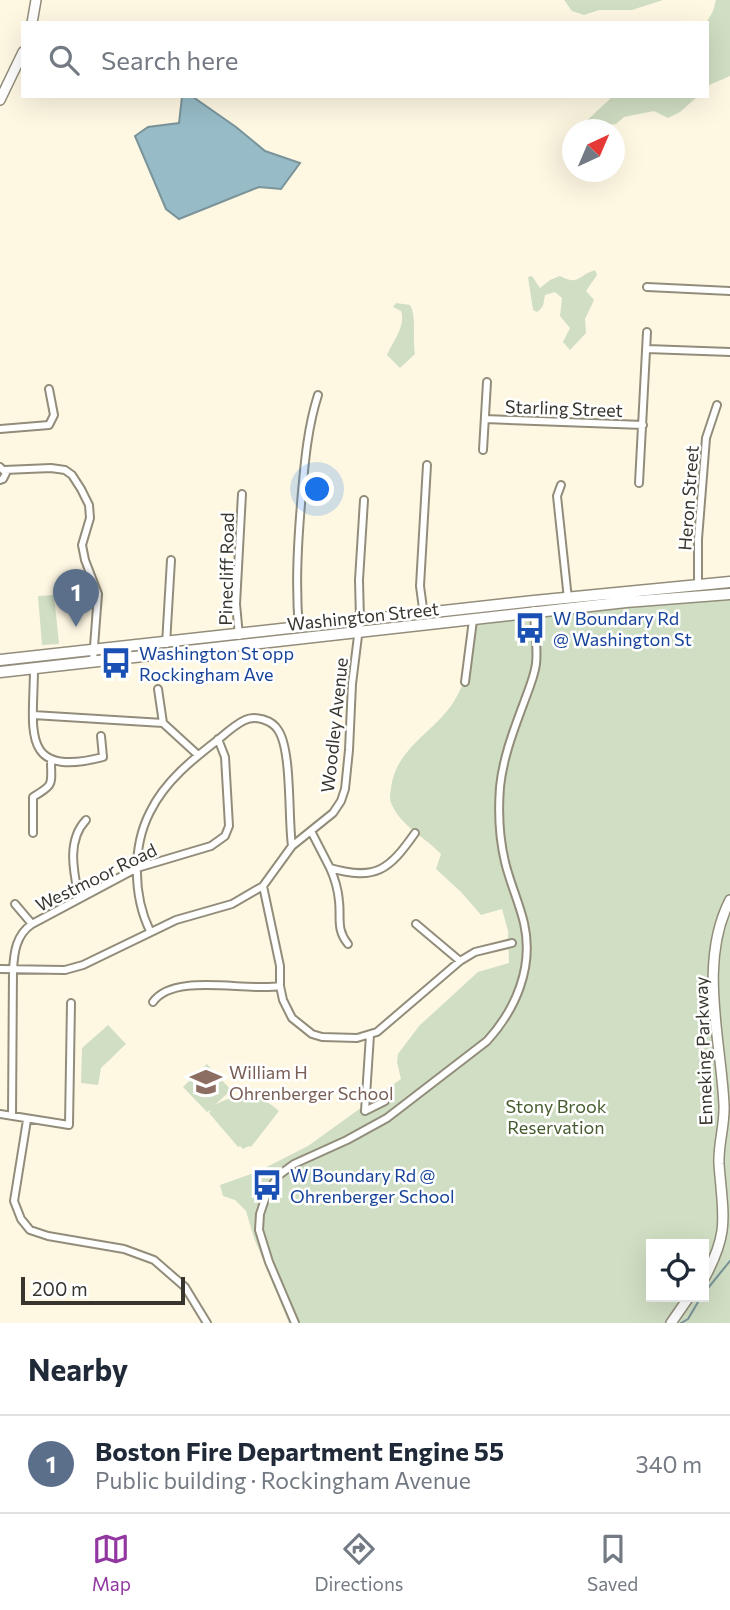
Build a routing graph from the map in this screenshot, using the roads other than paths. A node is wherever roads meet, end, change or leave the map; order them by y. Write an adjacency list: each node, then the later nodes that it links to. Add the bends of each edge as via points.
1 (36, 0): 2 (main road)
2 (32, 21)
3 (21, 56): 4 (main road)
4 (0, 100)
5 (647, 287): 6 (street)
6 (730, 291)
7 (647, 332): 8 (street)
8 (647, 348): 9 (street); 15 (street)
9 (730, 352)
10 (487, 382): 14 (street)
11 (50, 389): 16 (street, via 54,415 49,425)
12 (318, 394): 36 (street, via 307,441 300,509 296,590)
13 (717, 405): 27 (street, Heron Street, via 706,438)
14 (485, 419): 15 (street, Starling Street); 17 (street)
15 (643, 425): 21 (street)
16 (0, 429)
17 (483, 450)
18 (427, 465): 33 (street, via 420,586)
19 (2, 468): 20 (street, via 5,476); 40 (street, via 65,470 81,489 90,518 82,545 97,594)
20 (0, 481)
21 (639, 483)
22 (561, 485): 29 (street, via 557,496)
23 (242, 494): 37 (street, Pinecliff Road, via 236,604)
24 (364, 500): 32 (street, Woodley Avenue)
25 (171, 560): 38 (street)
26 (730, 582): 27 (main road, Washington Street)
27 (698, 590): 28 (main road, Washington Street); 29 (main road, Washington Street); 31 (main road, Washington Street)
28 (730, 594)
29 (568, 599): 30 (main road, Washington Street)
30 (534, 601): 31 (street); 33 (main road, Washington Street)
31 (534, 614): 34 (main road, Washington Street); 84 (street, via 536,662 504,762 499,806 505,864 524,923 527,953 522,982 512,1007 487,1041 387,1118 294,1164 267,1193 260,1230)
32 (360, 620): 33 (main road, Washington Street); 35 (street, Woodley Avenue); 36 (main road, Washington Street)
33 (424, 620): 34 (main road, Washington Street); 35 (main road, Washington Street)
34 (473, 620): 46 (street)
35 (358, 631): 36 (main road, Washington Street); 55 (street, Woodley Avenue, via 345,789 333,813)
36 (300, 632): 37 (main road, Washington Street); 39 (main road, Washington Street)
37 (239, 633): 38 (main road, Washington Street); 39 (street, Pinecliff Road)
38 (166, 641): 40 (main road, Washington Street); 41 (street)
39 (240, 645): 41 (main road, Washington Street)
40 (94, 649): 42 (main road, Washington Street); 43 (street)
41 (167, 652): 43 (main road, Washington Street)
42 (0, 660)
43 (93, 660): 44 (main road, Washington Street)
44 (34, 668): 45 (main road, Washington Street); 48 (street)
45 (0, 672)
46 (465, 682)
47 (158, 689): 49 (street)
48 (33, 715): 49 (street); 53 (street, via 35,742)
49 (163, 723): 52 (street)
50 (102, 736): 53 (street, via 103,757 63,763)
51 (218, 739): 52 (street); 58 (street, via 247,719 260,718 279,730); 60 (street, Westmoor Road, via 225,757 226,836 211,846)
52 (198, 755): 60 (street, via 149,813)
53 (51, 760): 57 (street, via 50,785 33,797)
54 (86, 820): 62 (street, via 79,829 73,864)
55 (311, 831): 58 (street, Woodley Avenue); 59 (street)
56 (415, 832): 59 (street, via 393,862 380,871 349,873)
57 (33, 833)
58 (292, 846): 61 (street, Woodley Avenue)
59 (330, 868): 69 (street, via 336,882 340,934)
60 (137, 869): 62 (street, Westmoor Road); 67 (street, via 138,894)
61 (263, 886): 67 (street, Woodley Avenue, via 232,904); 73 (street)
62 (79, 899): 65 (street, Westmoor Road)
63 (730, 900): 81 (main road, Enneking Parkway, via 719,924 714,995 724,1109 719,1163 728,1233 721,1258)
64 (15, 904): 65 (street)
65 (32, 924): 72 (street, Westmoor Road, via 15,948)
66 (416, 924): 70 (street)
67 (150, 931): 72 (street, Woodley Avenue, via 83,965 65,970)
68 (512, 943): 70 (street, via 475,952)
69 (348, 944)
70 (460, 961): 76 (street)
71 (0, 969): 72 (street, Woodley Avenue)
72 (13, 970): 79 (street, Westmoor Road)
73 (280, 986): 74 (street, via 183,986 158,995); 76 (street, via 292,1018 312,1034)
74 (153, 1002)
75 (71, 1003): 80 (street, via 69,1125)
76 (370, 1035): 77 (street, via 365,1111)
77 (385, 1101)
78 (0, 1114): 79 (street)
79 (12, 1116): 80 (street)
80 (27, 1120): 83 (street, via 15,1201 26,1226 48,1236 124,1249 154,1260 185,1287)
81 (709, 1273)
82 (686, 1302): 85 (main road)
83 (207, 1323)
84 (295, 1323)
85 (671, 1323)

